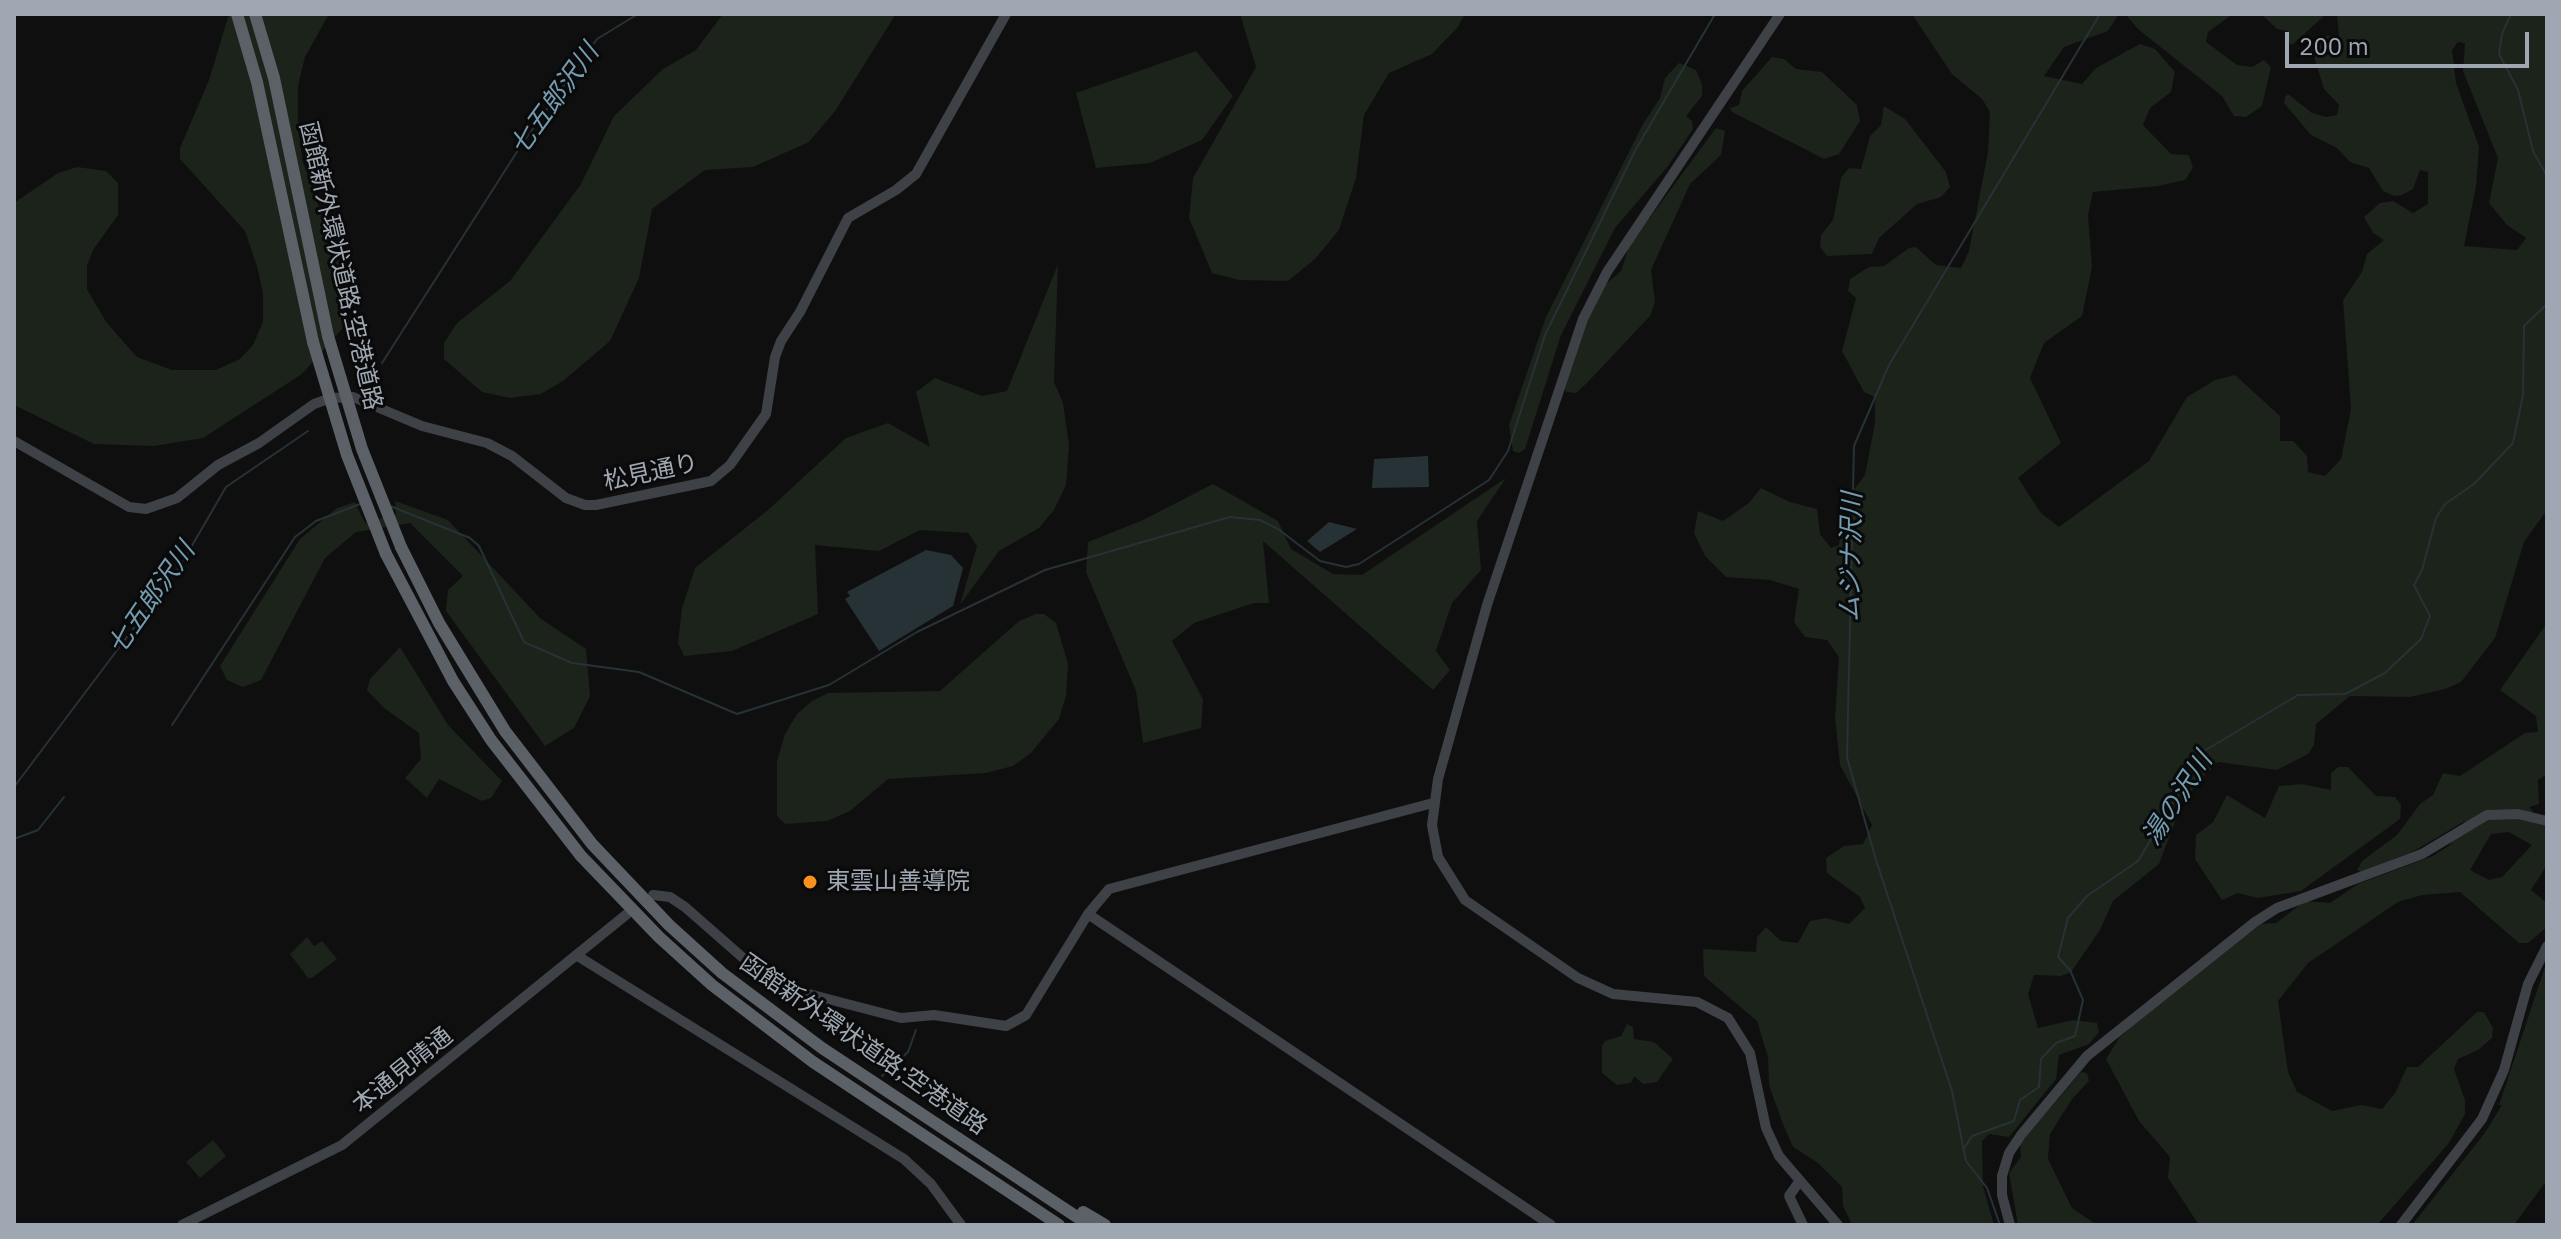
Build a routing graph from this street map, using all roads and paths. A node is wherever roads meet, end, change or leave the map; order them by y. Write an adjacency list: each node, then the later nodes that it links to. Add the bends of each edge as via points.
1 (237, 14): 13 (highway, 函館新外環状道路;空港道路, bridge, via 257,82 313,342 347,455 386,554 491,740 534,800 616,895 701,976 763,1026)
2 (255, 14): 14 (highway, 函館新外環状道路;空港道路, bridge, via 274,78 328,336 362,449 439,623 505,731 547,790 627,883 722,973)
3 (1006, 14): 5 (street, 松見通り, via 916,174 848,218 781,341 766,414 730,465 711,481 585,505 566,498 487,443 422,426 353,397 314,404 218,465 177,498 146,509 129,507)
4 (1780, 14): 6 (street, via 1607,272 1583,319 1487,605)
5 (14, 441)
6 (1433, 803): 10 (street, via 1122,884 1102,895); 15 (street, via 1434,843 1444,869 1465,900 1485,915 1597,988 1637,998 1697,1002 1728,1018 1750,1053 1766,1128)
7 (2547, 821): 25 (street, via 2518,814 2487,815 2422,854 2277,908 2233,938 2087,1056 2021,1135 2002,1176)
8 (653, 895): 10 (street, via 670,897 685,907 774,985 901,1018 934,1015 997,1027 1026,1015)
9 (627, 914): 12 (street, 本通見晴通)
10 (1088, 914): 22 (street)
11 (2547, 946): 26 (street, via 2528,984 2504,1070 2482,1119)
12 (576, 955): 16 (street, 本通見晴通, via 342,1145); 17 (street, via 904,1159 931,1184)
13 (922, 1135): 18 (highway); 19 (highway, 函館新外環状道路;空港道路)
14 (976, 1150): 20 (highway, 函館新外環状道路;空港道路); 21 (highway)
15 (1799, 1182): 23 (street, via 1789,1196); 24 (street)
16 (182, 1225)
17 (961, 1225)
18 (1047, 1225)
19 (1059, 1225)
20 (1089, 1225)
21 (1105, 1225)
22 (1551, 1225)
23 (1803, 1225)
24 (1838, 1225)
25 (2010, 1225)
26 (2401, 1225)

